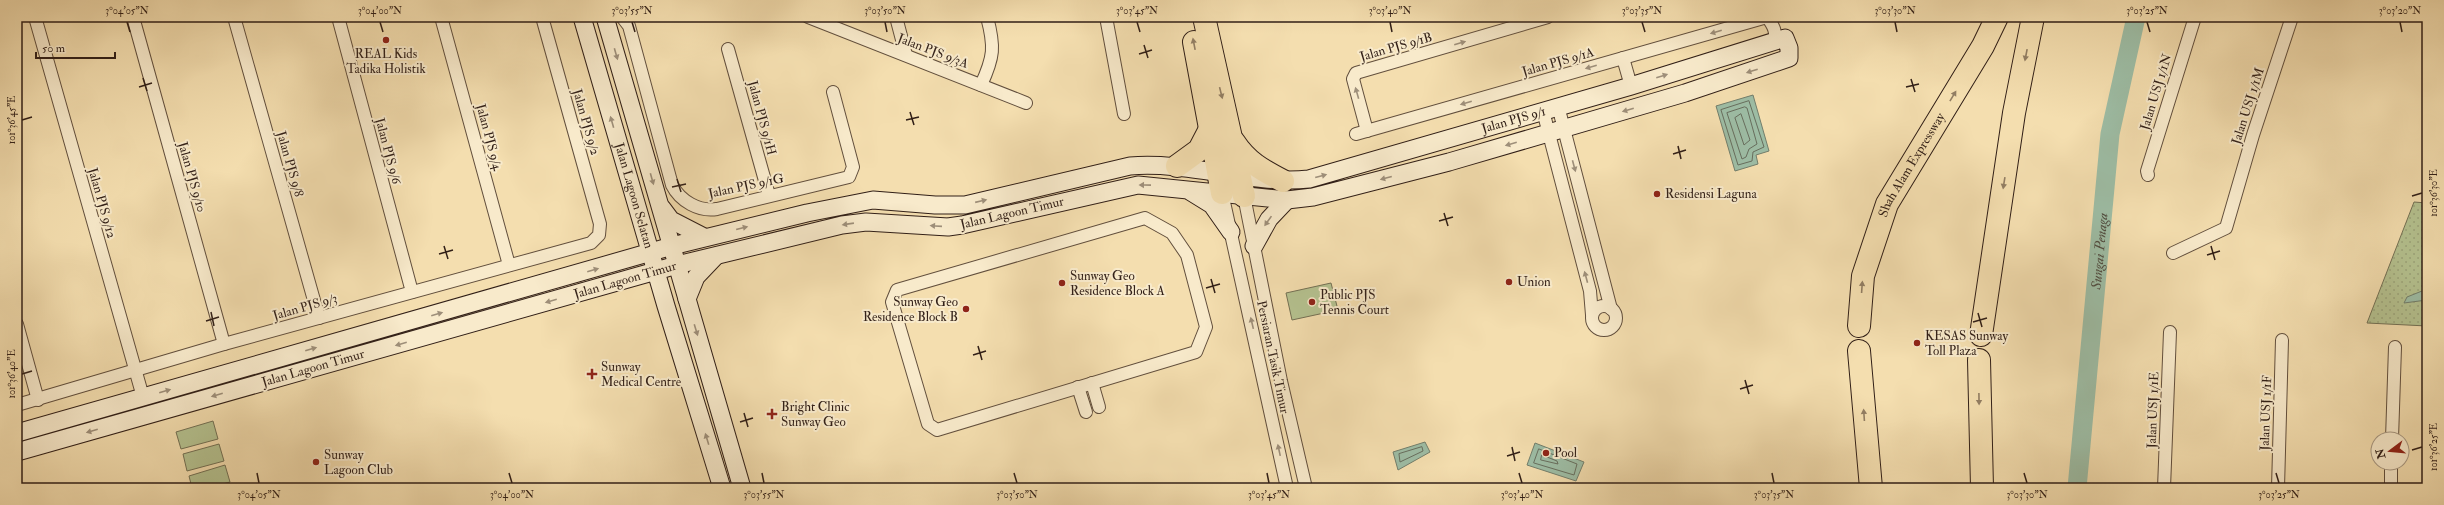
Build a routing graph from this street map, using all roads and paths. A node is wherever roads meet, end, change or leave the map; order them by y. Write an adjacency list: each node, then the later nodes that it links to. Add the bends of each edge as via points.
1 (34, 17): 73 (street, Jalan PJS 9/12)
2 (133, 17): 69 (street, Jalan PJS 9/10)
3 (234, 17): 63 (street, Jalan PJS 9/8)
4 (338, 17): 58 (street, Jalan PJS 9/6)
5 (441, 17): 54 (street, Jalan PJS 9/4)
6 (542, 17): 46 (street, Jalan PJS 9/2, via 600,224)
7 (582, 17): 44 (main road, Jalan Lagoon Selatan, one-way to 7)
8 (605, 17): 43 (main road, Jalan Lagoon Selatan, one-way to 43)
9 (622, 17): 42 (street, Jalan PJS 9/1G, via 629,26 676,193 708,210)
10 (808, 17): 24 (street, Jalan PJS 9/3A)
11 (896, 17): 24 (street)
12 (987, 17): 26 (street, via 993,54)
13 (1106, 17): 31 (street)
14 (1188, 17): 32 (highway, one-way to 14)
15 (1204, 17): 35 (highway, one-way to 35)
16 (1548, 17): 34 (street, Jalan PJS 9/1B, one-way to 16, via 1353,79 1356,73)
17 (1767, 17): 22 (street); 25 (street, Jalan PJS 9/1A, one-way to 25)
18 (1997, 17): 65 (highway, Shah Alam Expressway, one-way to 18, via 1863,276 1887,204 1983,46)
19 (2033, 17): 67 (highway, one-way to 67, via 2014,113)
20 (2195, 17): 37 (street, Jalan USJ 1/1N, via 2147,171)
21 (2292, 17): 50 (street, Jalan USJ 1/1M, via 2226,228)
22 (1779, 41): 27 (main road, Jalan PJS 9/1, one-way to 22); 33 (main road, Jalan PJS 9/1, one-way to 33, via 1788,48 1789,58 1685,93)
23 (728, 48): 42 (street, Jalan PJS 9/1H)
24 (906, 55): 26 (street, Jalan PJS 9/3A)
25 (1623, 58): 27 (street); 34 (street, Jalan PJS 9/1A, one-way to 34)
26 (981, 84): 29 (street, Jalan PJS 9/3A)
27 (1631, 86): 30 (main road, Jalan PJS 9/1)
28 (833, 92): 42 (street, Jalan PJS 9/1G, via 853,167 852,172 843,179)
29 (1026, 103)
30 (1550, 109): 33 (street); 41 (main road, Jalan PJS 9/1, one-way to 30, via 1309,179)
31 (1124, 114)
32 (1211, 127): 36 (highway, via 1199,150); 38 (highway)
33 (1556, 131): 41 (main road, Jalan PJS 9/1, one-way to 41, via 1313,197); 61 (street, one-way to 61); 62 (street, one-way to 33, via 1590,292)
34 (1362, 132)
35 (1232, 137): 39 (highway); 41 (highway, via 1242,155)
36 (1177, 166): 38 (main road, Jalan Lagoon Timur); 47 (main road, Jalan Lagoon Timur, one-way to 36, via 873,200 959,205 1130,166)
37 (2148, 175)
38 (1220, 183): 39 (main road, Jalan Lagoon Timur); 40 (main road, Jalan Lagoon Timur); 45 (street, Persiaran Tasik Timur)
39 (1242, 186): 41 (main road, Jalan PJS 9/1); 49 (street, Persiaran Tasik Timur)
40 (1184, 188): 45 (main road, via 1212,205); 52 (main road, Jalan Lagoon Timur, one-way to 52, via 1154,185 1123,187 948,227 866,222 842,225)
41 (1285, 191): 49 (main road, one-way to 49)
42 (769, 196)
43 (658, 203): 47 (main road, via 671,220); 48 (main road, Jalan Lagoon Selatan)
44 (639, 216): 51 (main road, Jalan Lagoon Selatan); 53 (main road, via 638,230 632,248)
45 (1231, 232): 87 (street, Persiaran Tasik Timur, one-way to 45)
46 (599, 235): 54 (street, Jalan PJS 9/3, via 591,243)
47 (704, 237): 48 (main road, Jalan Lagoon Timur)
48 (672, 246): 51 (main road, Jalan Lagoon Timur); 55 (main road, Jalan Lagoon Selatan)
49 (1254, 246): 88 (street, Persiaran Tasik Timur)
50 (2173, 253)
51 (650, 254): 53 (main road, Jalan Lagoon Timur); 56 (main road, Jalan Lagoon Selatan)
52 (716, 256): 55 (main road, Jalan Lagoon Timur); 59 (main road, via 696,277)
53 (618, 263): 76 (main road, Jalan Lagoon Timur, one-way to 53)
54 (509, 265): 58 (street, Jalan PJS 9/3)
55 (677, 265): 56 (main road, Jalan Lagoon Timur); 59 (main road, Jalan Lagoon Selatan)
56 (656, 272): 57 (main road, Jalan Lagoon Timur); 60 (main road, Jalan Lagoon Selatan)
57 (624, 281): 60 (main road, via 648,286 657,292); 83 (main road, Jalan Lagoon Timur, one-way to 83)
58 (412, 292): 63 (street, Jalan PJS 9/3)
59 (686, 299): 86 (main road, Jalan Lagoon Selatan, one-way to 86)
60 (666, 306): 85 (main road, Jalan Lagoon Selatan, one-way to 60)
61 (1611, 309): 62 (street, via 1600,307); 62 (street, via 1615,315 1614,322 1606,330 1596,327)
62 (1592, 315)
63 (319, 318): 69 (street, Jalan PJS 9/3)
64 (17, 324): 77 (street)
65 (1859, 326)
66 (2170, 332): 91 (street, Jalan USJ 1/1E)
67 (1981, 335)
68 (2282, 340): 92 (street, Jalan USJ 1/1F)
69 (224, 344): 73 (street, Jalan PJS 9/3)
70 (2395, 347): 81 (street)
71 (1859, 351): 89 (highway, one-way to 71)
72 (1978, 360): 90 (highway, one-way to 90)
73 (135, 371): 76 (street, Jalan PJS 9/12); 77 (street, Jalan PJS 9/3)
74 (1092, 383): 75 (street); 75 (street, via 1196,352 1206,327 1187,255 1172,233 1145,218 896,290 892,302 928,424 937,430); 79 (street)
75 (1078, 387): 80 (street)
76 (143, 397): 82 (main road, Jalan Lagoon Timur)
77 (38, 400): 78 (street, Jalan PJS 9/3)
78 (17, 405)
79 (1100, 407)
80 (1086, 412)
81 (2392, 431)
82 (17, 433)
83 (17, 452)
84 (2391, 471): 93 (street)
85 (722, 488)
86 (742, 488)
87 (1287, 488)
88 (1306, 488)
89 (1872, 488)
90 (1982, 488)
91 (2164, 488)
92 (2278, 488)
93 (2391, 488)

